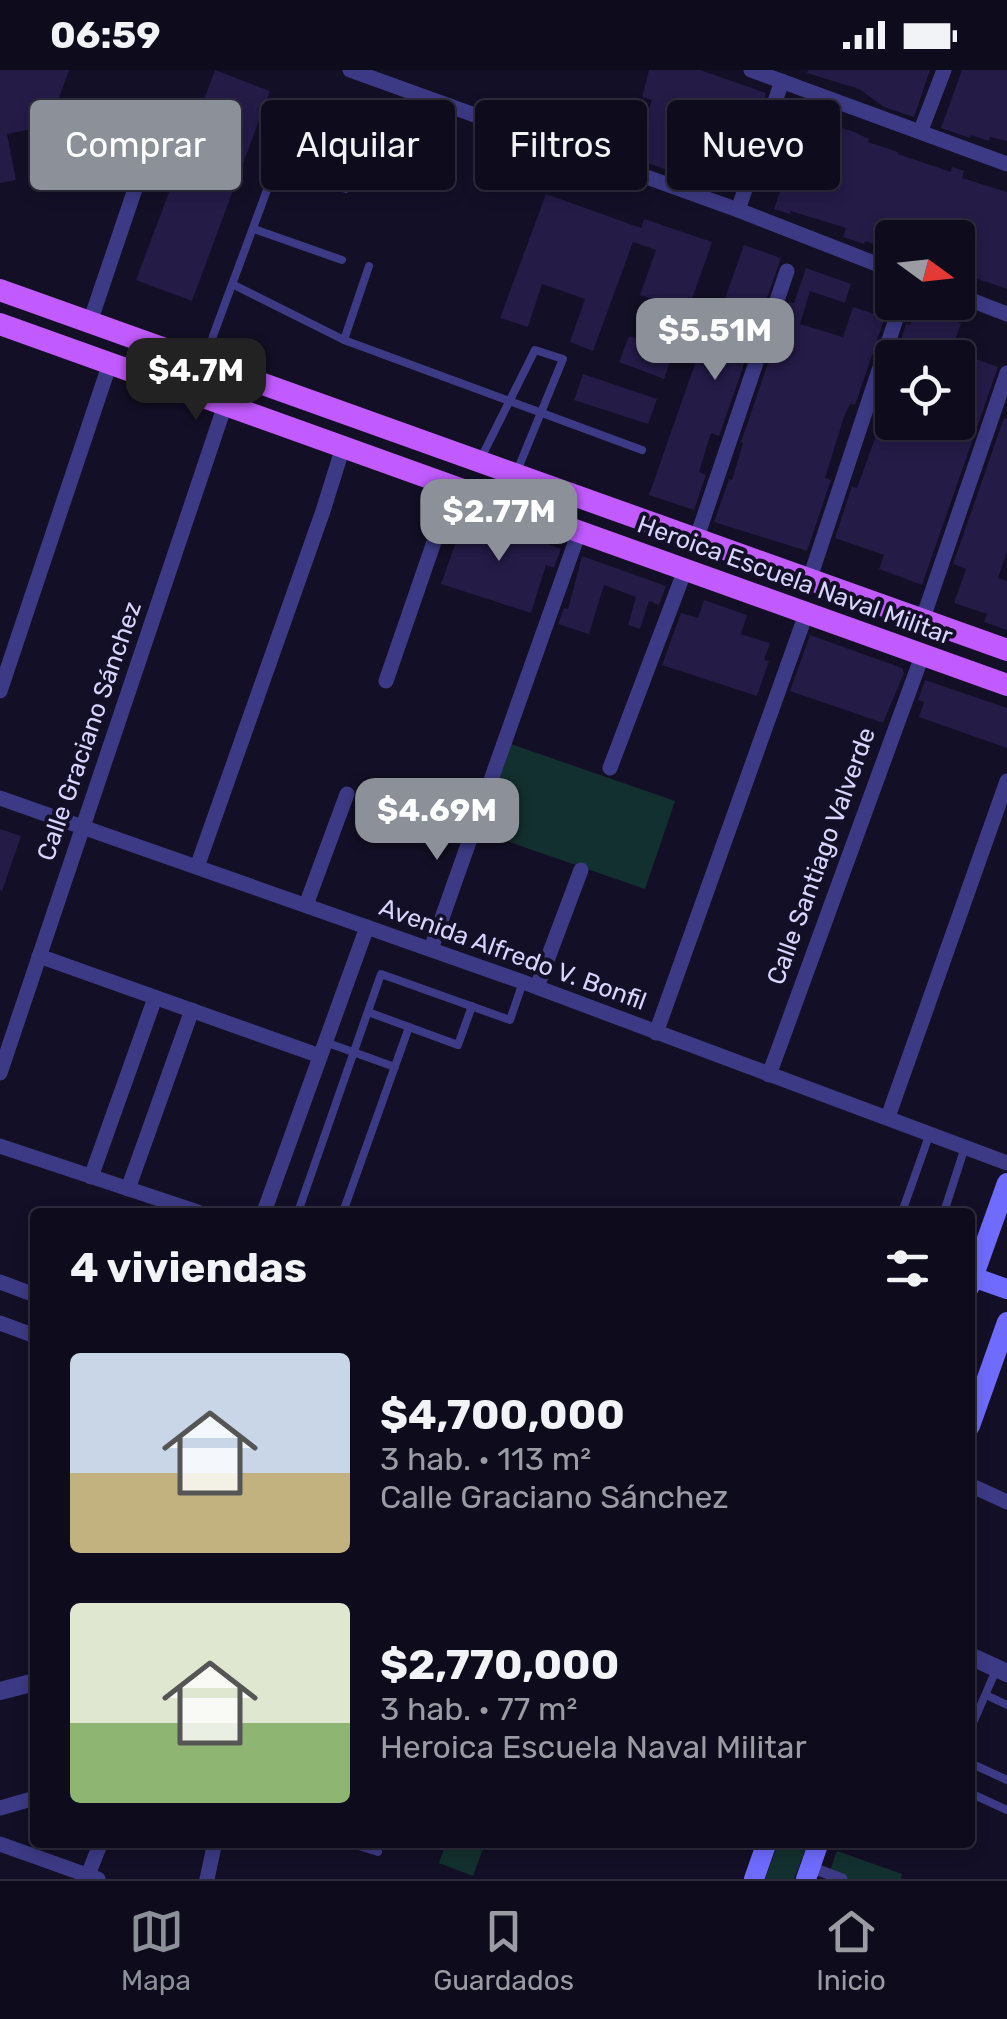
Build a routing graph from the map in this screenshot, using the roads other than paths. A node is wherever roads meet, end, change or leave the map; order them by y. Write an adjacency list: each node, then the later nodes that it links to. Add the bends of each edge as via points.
1 (350, 70): 10 (street)
2 (751, 70): 4 (street)
3 (944, 70): 5 (street)
4 (782, 81): 5 (street); 10 (street)
5 (921, 130): 7 (street)
6 (278, 164): 6 (lane, via 346,189 362,142 294,117)
7 (1007, 164)
8 (135, 190): 21 (street)
9 (268, 190): 11 (lane)
10 (738, 210): 13 (street)
11 (254, 228): 12 (lane); 16 (lane)
12 (342, 260)
13 (875, 263)
14 (370, 266): 23 (lane)
15 (787, 271): 36 (street)
16 (234, 284): 23 (lane); 24 (lane)
17 (5, 291): 21 (main road, Heroica Escuela Naval Militar); 22 (street)
18 (975, 302): 19 (street)
19 (1007, 314)
20 (896, 320): 38 (street)
21 (90, 322): 24 (main road, Heroica Escuela Naval Militar)
22 (0, 323): 25 (main road, Heroica Escuela Naval Militar)
23 (344, 340): 27 (lane)
24 (205, 363): 32 (main road, Heroica Escuela Naval Militar)
25 (110, 364): 28 (main road, Heroica Escuela Naval Militar); 45 (street)
26 (1007, 373): 40 (street)
27 (507, 402): 29 (lane); 29 (lane, via 535,350 563,359); 32 (lane)
28 (226, 405): 30 (main road, Heroica Escuela Naval Militar); 50 (street, Calle Graciano Sánchez)
29 (542, 412): 31 (lane); 33 (lane)
30 (343, 447): 34 (main road, Heroica Escuela Naval Militar); 51 (street)
31 (642, 450)
32 (480, 462): 33 (main road, Heroica Escuela Naval Militar)
33 (515, 476): 36 (main road, Heroica Escuela Naval Militar)
34 (453, 487): 35 (main road, Heroica Escuela Naval Militar); 43 (street)
35 (578, 532): 37 (main road, Heroica Escuela Naval Militar); 55 (street)
36 (696, 540): 38 (main road, Heroica Escuela Naval Militar)
37 (685, 570): 39 (main road, Heroica Escuela Naval Militar); 46 (street)
38 (809, 581): 40 (main road, Heroica Escuela Naval Militar)
39 (806, 614): 42 (main road, Heroica Escuela Naval Militar); 63 (street)
40 (922, 621): 41 (main road, Heroica Escuela Naval Militar)
41 (1007, 650)
42 (922, 656): 44 (main road, Heroica Escuela Naval Militar); 68 (street, Calle Santiago Valverde)
43 (386, 681)
44 (1007, 685)
45 (0, 691)
46 (610, 768)
47 (1007, 780): 69 (street)
48 (347, 794): 53 (street)
49 (0, 798): 50 (street, Avenida Alfredo V. Bonfil)
50 (83, 827): 51 (street, Avenida Alfredo V. Bonfil); 56 (street, Calle Graciano Sánchez)
51 (196, 867): 53 (street, Avenida Alfredo V. Bonfil)
52 (581, 870): 57 (street)
53 (306, 906): 54 (street, Avenida Alfredo V. Bonfil)
54 (366, 927): 55 (street, Avenida Alfredo V. Bonfil); 64 (street)
55 (430, 949): 57 (street, Avenida Alfredo V. Bonfil)
56 (40, 956): 58 (street); 67 (street, Calle Graciano Sánchez)
57 (530, 984): 59 (lane, via 510,1020); 63 (street, Avenida Alfredo V. Bonfil)
58 (155, 998): 60 (street); 74 (street)
59 (472, 1006): 61 (lane, via 381,974); 62 (lane, via 458,1045)
60 (192, 1010): 64 (street); 76 (street)
61 (368, 1012): 62 (lane); 65 (lane)
62 (409, 1027): 66 (lane)
63 (656, 1033): 68 (street, Avenida Alfredo V. Bonfil)
64 (323, 1049): 65 (lane); 78 (street)
65 (354, 1052): 66 (lane); 79 (lane)
66 (395, 1067): 80 (lane)
67 (0, 1073)
68 (768, 1074): 69 (street, Avenida Alfredo V. Bonfil)
69 (888, 1117): 70 (street, Avenida Alfredo V. Bonfil)
70 (930, 1134): 72 (street, Avenida Alfredo V. Bonfil); 81 (lane)
71 (0, 1146): 74 (street)
72 (966, 1147): 73 (street, Avenida Alfredo V. Bonfil); 82 (lane)
73 (1007, 1163)
74 (91, 1177): 76 (street)
75 (1007, 1183): 83 (main road)
76 (128, 1189): 77 (street)
77 (186, 1208)
78 (265, 1208)
79 (299, 1208)
80 (344, 1208)
81 (903, 1208)
82 (945, 1208)
83 (975, 1274)
84 (0, 1282): 87 (street)
85 (975, 1283): 86 (main road)
86 (1007, 1289)
87 (30, 1293)
88 (0, 1323): 90 (street)
89 (1005, 1332): 91 (main road)
90 (30, 1334)
91 (975, 1413)
92 (975, 1487): 93 (street)
93 (1007, 1502)
94 (975, 1658): 95 (street)
95 (1002, 1670): 98 (lane)
96 (30, 1683): 97 (street)
97 (0, 1691)
98 (986, 1695): 99 (lane); 100 (lane)
99 (1007, 1705)
100 (975, 1719)
101 (975, 1765): 102 (lane)
102 (1007, 1780)
103 (975, 1795): 106 (lane)
104 (30, 1799): 105 (street)
105 (0, 1808)
106 (1007, 1810)
107 (0, 1844): 115 (street)
108 (100, 1848): 115 (street)
109 (214, 1848): 116 (street)
110 (365, 1848): 113 (lane)
111 (766, 1848): 117 (main road)
112 (817, 1848): 114 (main road)
113 (378, 1852)
114 (808, 1873): 118 (street)
115 (93, 1877)
116 (206, 1879)
117 (754, 1879)
118 (842, 1879)

